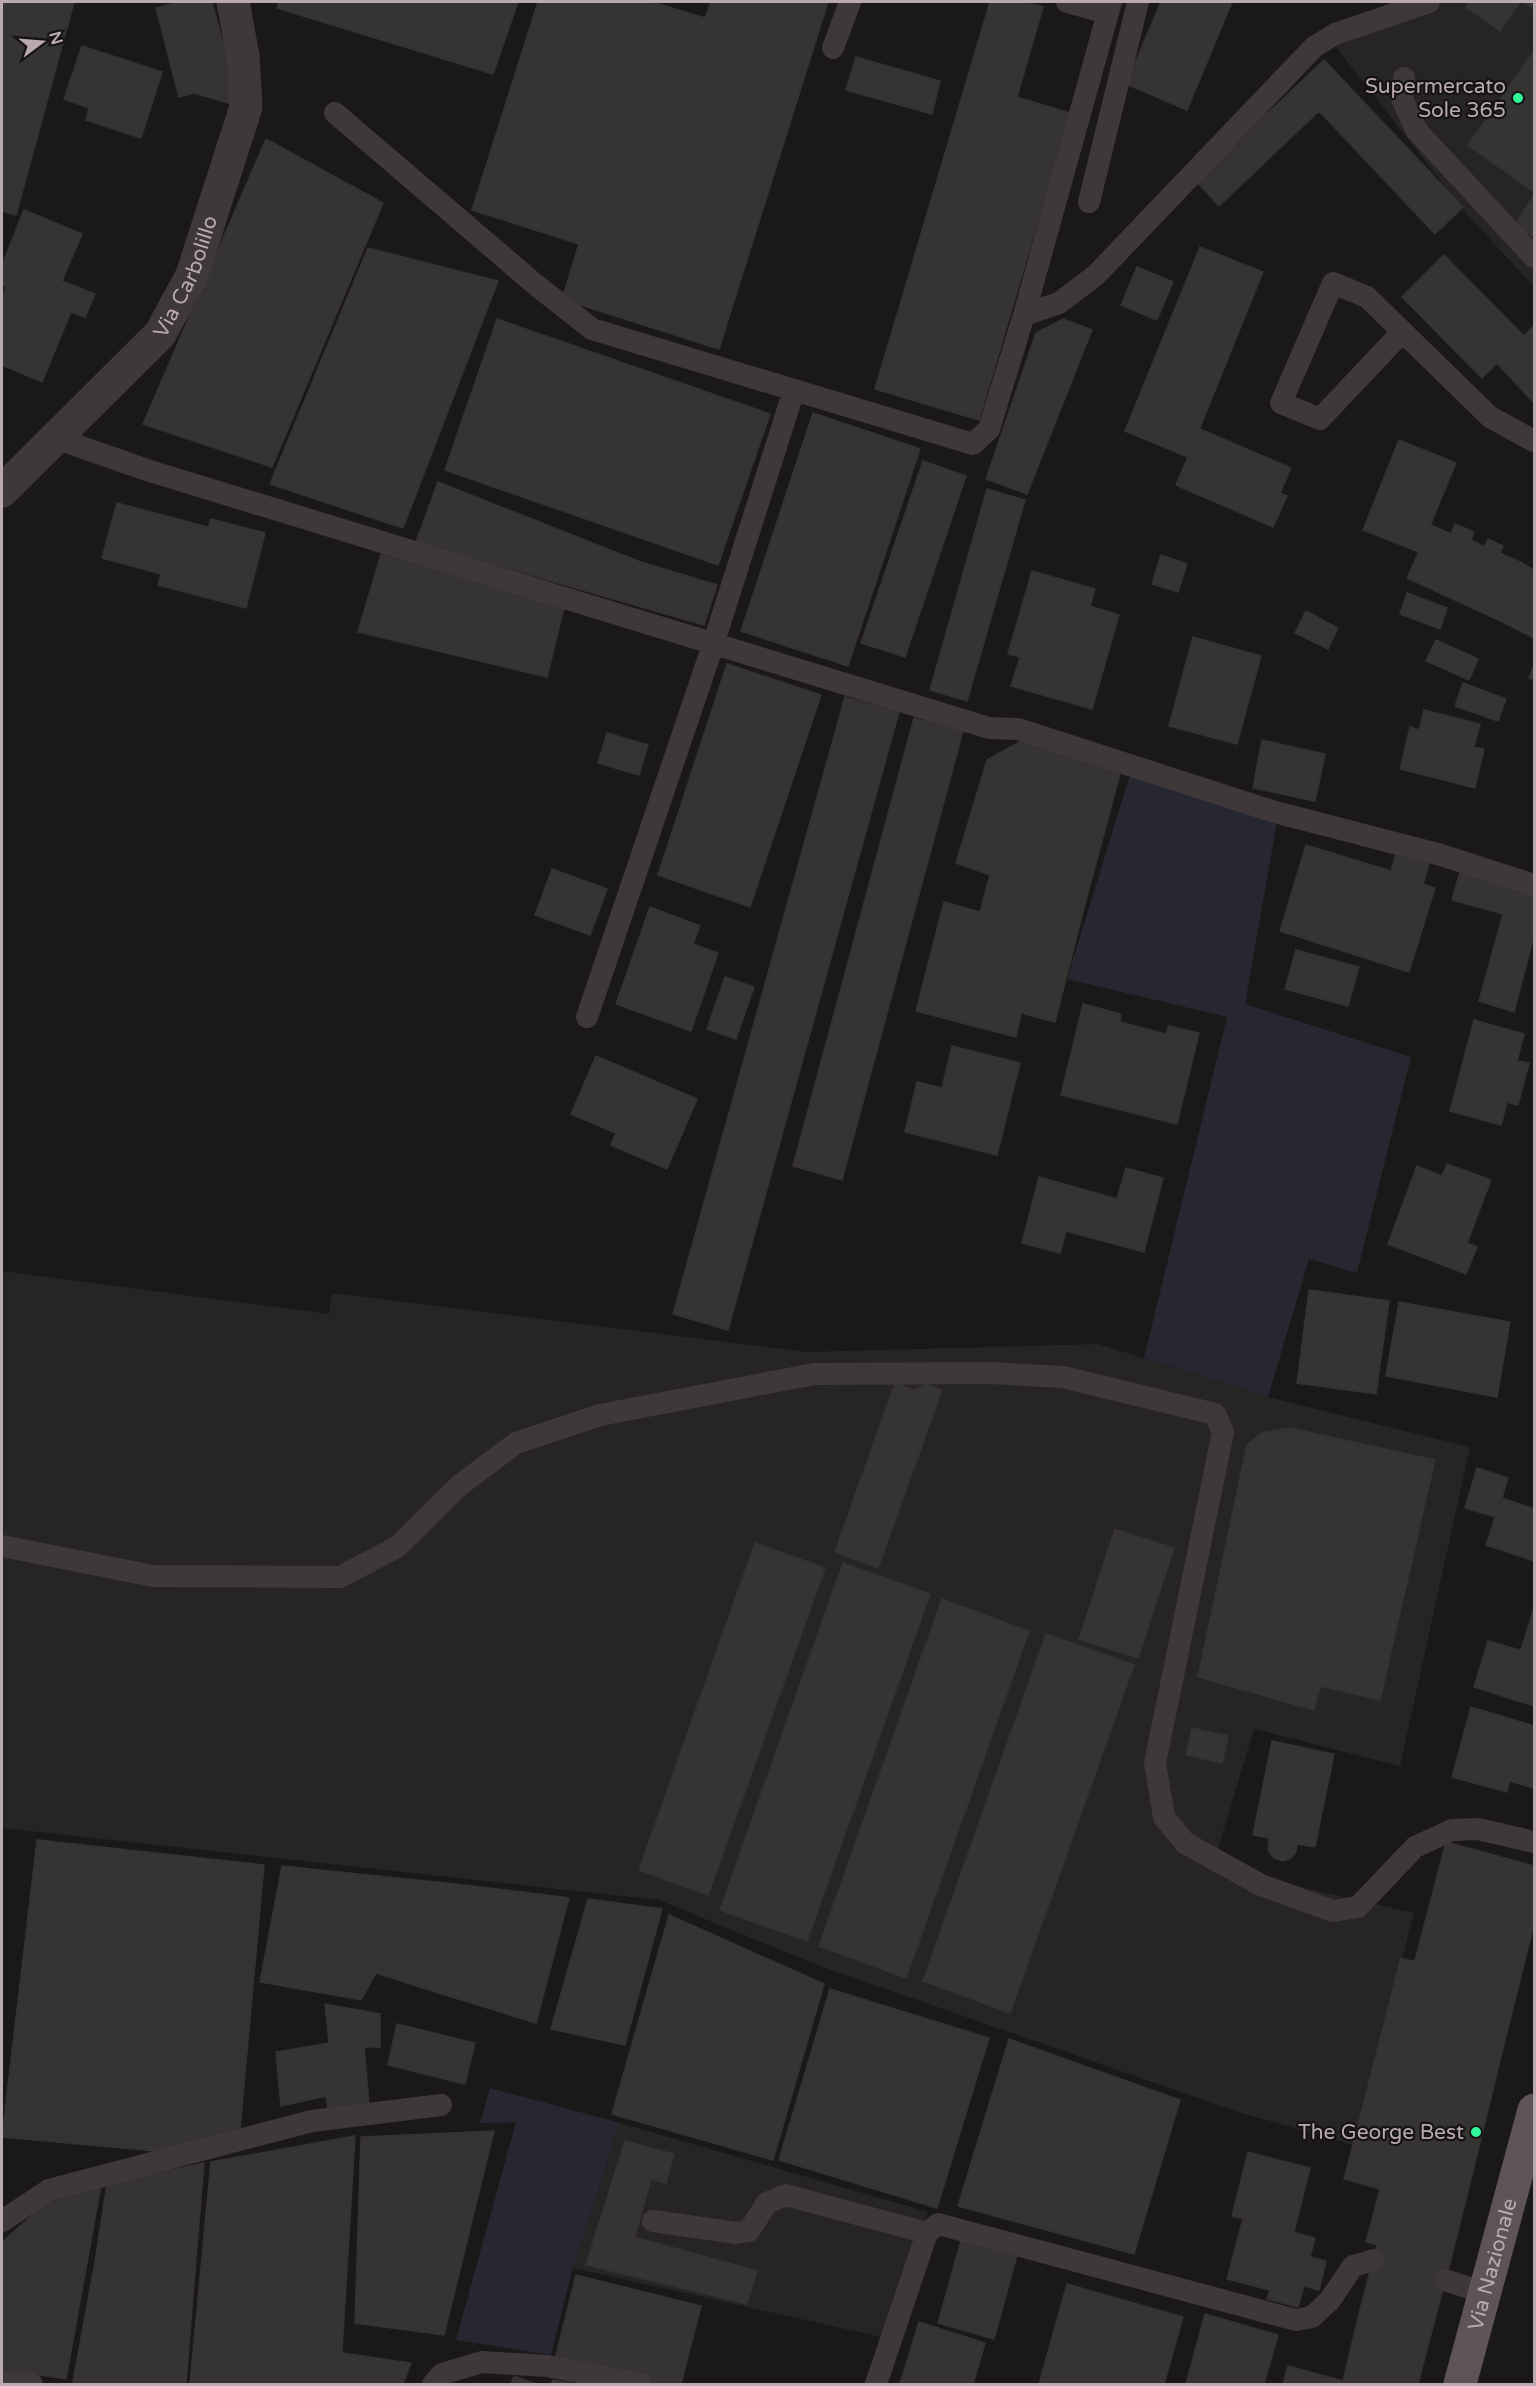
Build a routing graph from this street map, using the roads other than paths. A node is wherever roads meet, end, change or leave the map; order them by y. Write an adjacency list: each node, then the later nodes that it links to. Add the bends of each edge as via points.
1 (233, 2): 15 (street, Via Carbolillo, via 243,56 246,107 192,276 160,334)
2 (850, 2): 7 (lane)
3 (1067, 2): 6 (lane)
4 (1138, 2): 10 (lane)
5 (1429, 2): 12 (lane, via 1335,34 1314,47 1096,275 1059,303)
6 (1109, 7): 12 (lane)
7 (833, 48)
8 (1404, 78): 11 (lane, via 1402,99 1418,131)
9 (334, 113): 14 (lane, via 592,329)
10 (1089, 202)
11 (1534, 257)
12 (1024, 315): 14 (lane, via 989,429 973,444)
13 (1402, 332): 13 (lane, via 1367,297 1333,284 1281,403 1320,419); 16 (lane, via 1490,417)
14 (794, 390): 18 (lane)
15 (55, 438): 17 (street, Via Carbolillo); 18 (lane)
16 (1534, 441)
17 (2, 491)
18 (712, 645): 19 (lane, via 989,728 1018,729 1275,812 1441,855); 20 (lane)
19 (1534, 885)
20 (587, 1017)
21 (2, 1546): 22 (lane, via 153,1576 340,1577 397,1547 460,1485 516,1443 600,1415 814,1374 990,1373 1063,1377 1215,1414 1223,1432 1155,1763 1164,1817 1185,1843 1261,1885 1333,1911 1358,1907 1415,1847 1452,1830 1478,1829)
22 (1534, 1842)
23 (441, 2104): 25 (lane, via 312,2121 49,2190)
24 (1534, 2110): 30 (main road, Via Nazionale)
25 (2, 2221)
26 (653, 2221): 27 (lane, via 736,2233 749,2231 767,2203 786,2195)
27 (927, 2233): 28 (lane, via 939,2224 1296,2320 1312,2317 1330,2300 1353,2266); 35 (lane)
28 (1374, 2260)
29 (1445, 2280): 30 (lane)
30 (1485, 2293): 36 (main road, Via Nazionale)
31 (2, 2381): 32 (lane)
32 (32, 2385)
33 (433, 2385): 34 (lane, via 442,2374 482,2362 547,2366)
34 (641, 2385)
35 (876, 2385)
36 (1460, 2385)

